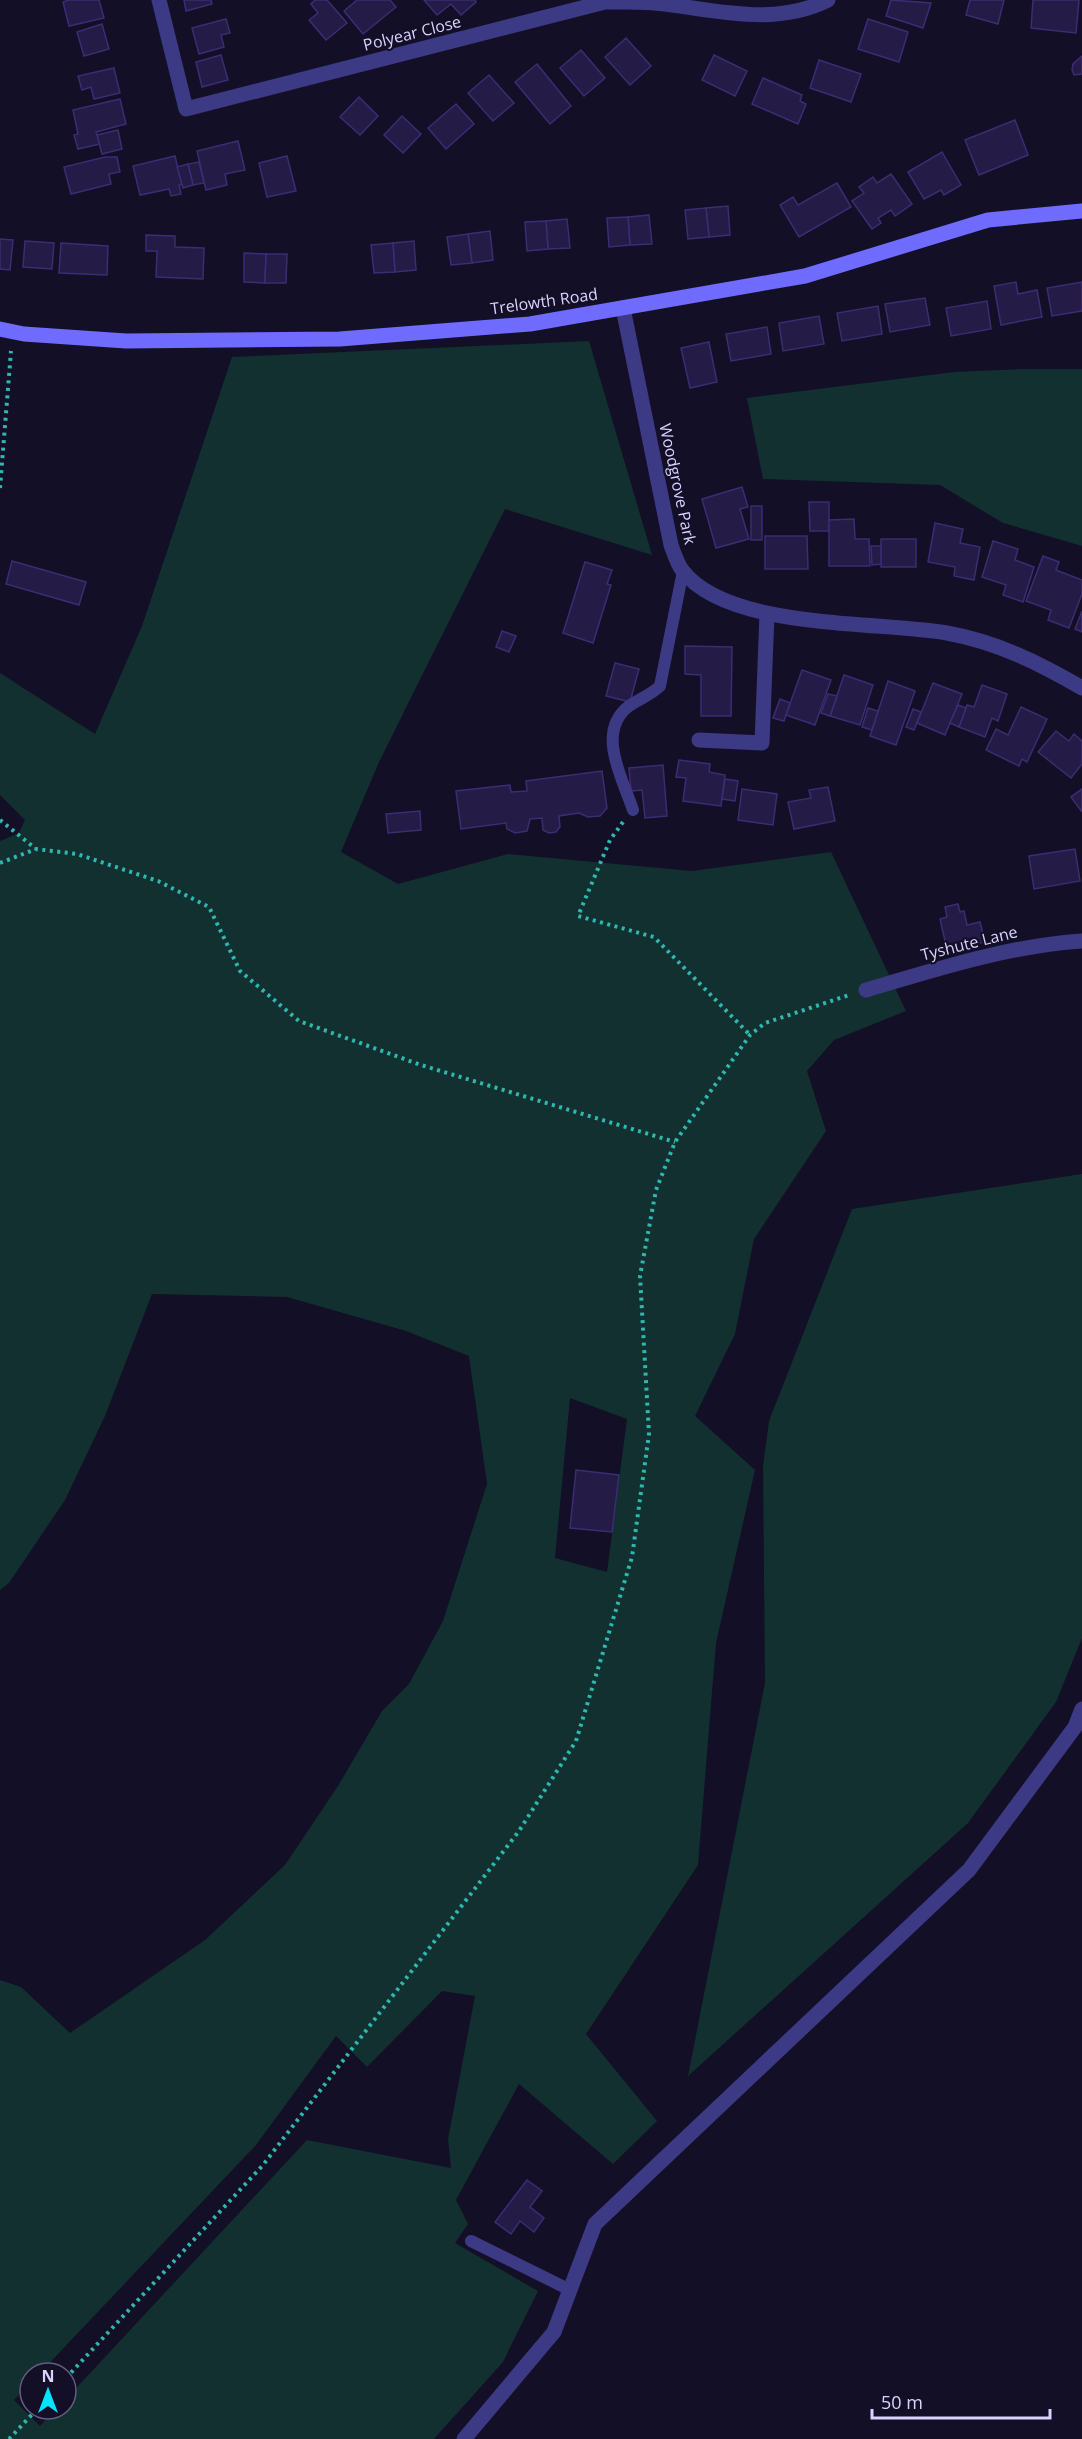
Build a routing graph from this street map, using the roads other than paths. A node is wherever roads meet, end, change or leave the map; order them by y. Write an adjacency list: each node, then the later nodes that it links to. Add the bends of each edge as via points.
1 (159, 0): 3 (street, Polyear Close, via 186,109)
2 (828, 0): 3 (street, Polyear Close, via 792,13 761,15 718,13 663,3)
3 (605, 1)
4 (1082, 211): 5 (street, Trelowth Road, via 988,220 805,276)
5 (623, 308): 6 (street, Trelowth Road, via 530,324 340,339 126,341); 7 (street, Woodgrove Park, via 671,545)
6 (6, 331)
7 (683, 571): 8 (street, Woodgrove Park, via 733,606); 11 (lane, via 660,686 621,714 613,735 617,766)
8 (767, 614): 9 (street, Woodgrove Park, via 947,633 1003,647); 10 (street, via 762,743)
9 (1082, 688)
10 (699, 740)
11 (633, 810)
12 (1082, 941): 13 (street, Tyshute Lane, via 1040,944)
13 (866, 990)
14 (1082, 1708): 16 (street, via 1075,1727 969,1870 595,2224)
15 (471, 2241): 16 (lane)
16 (570, 2290): 17 (street, via 554,2332)
17 (464, 2439)

